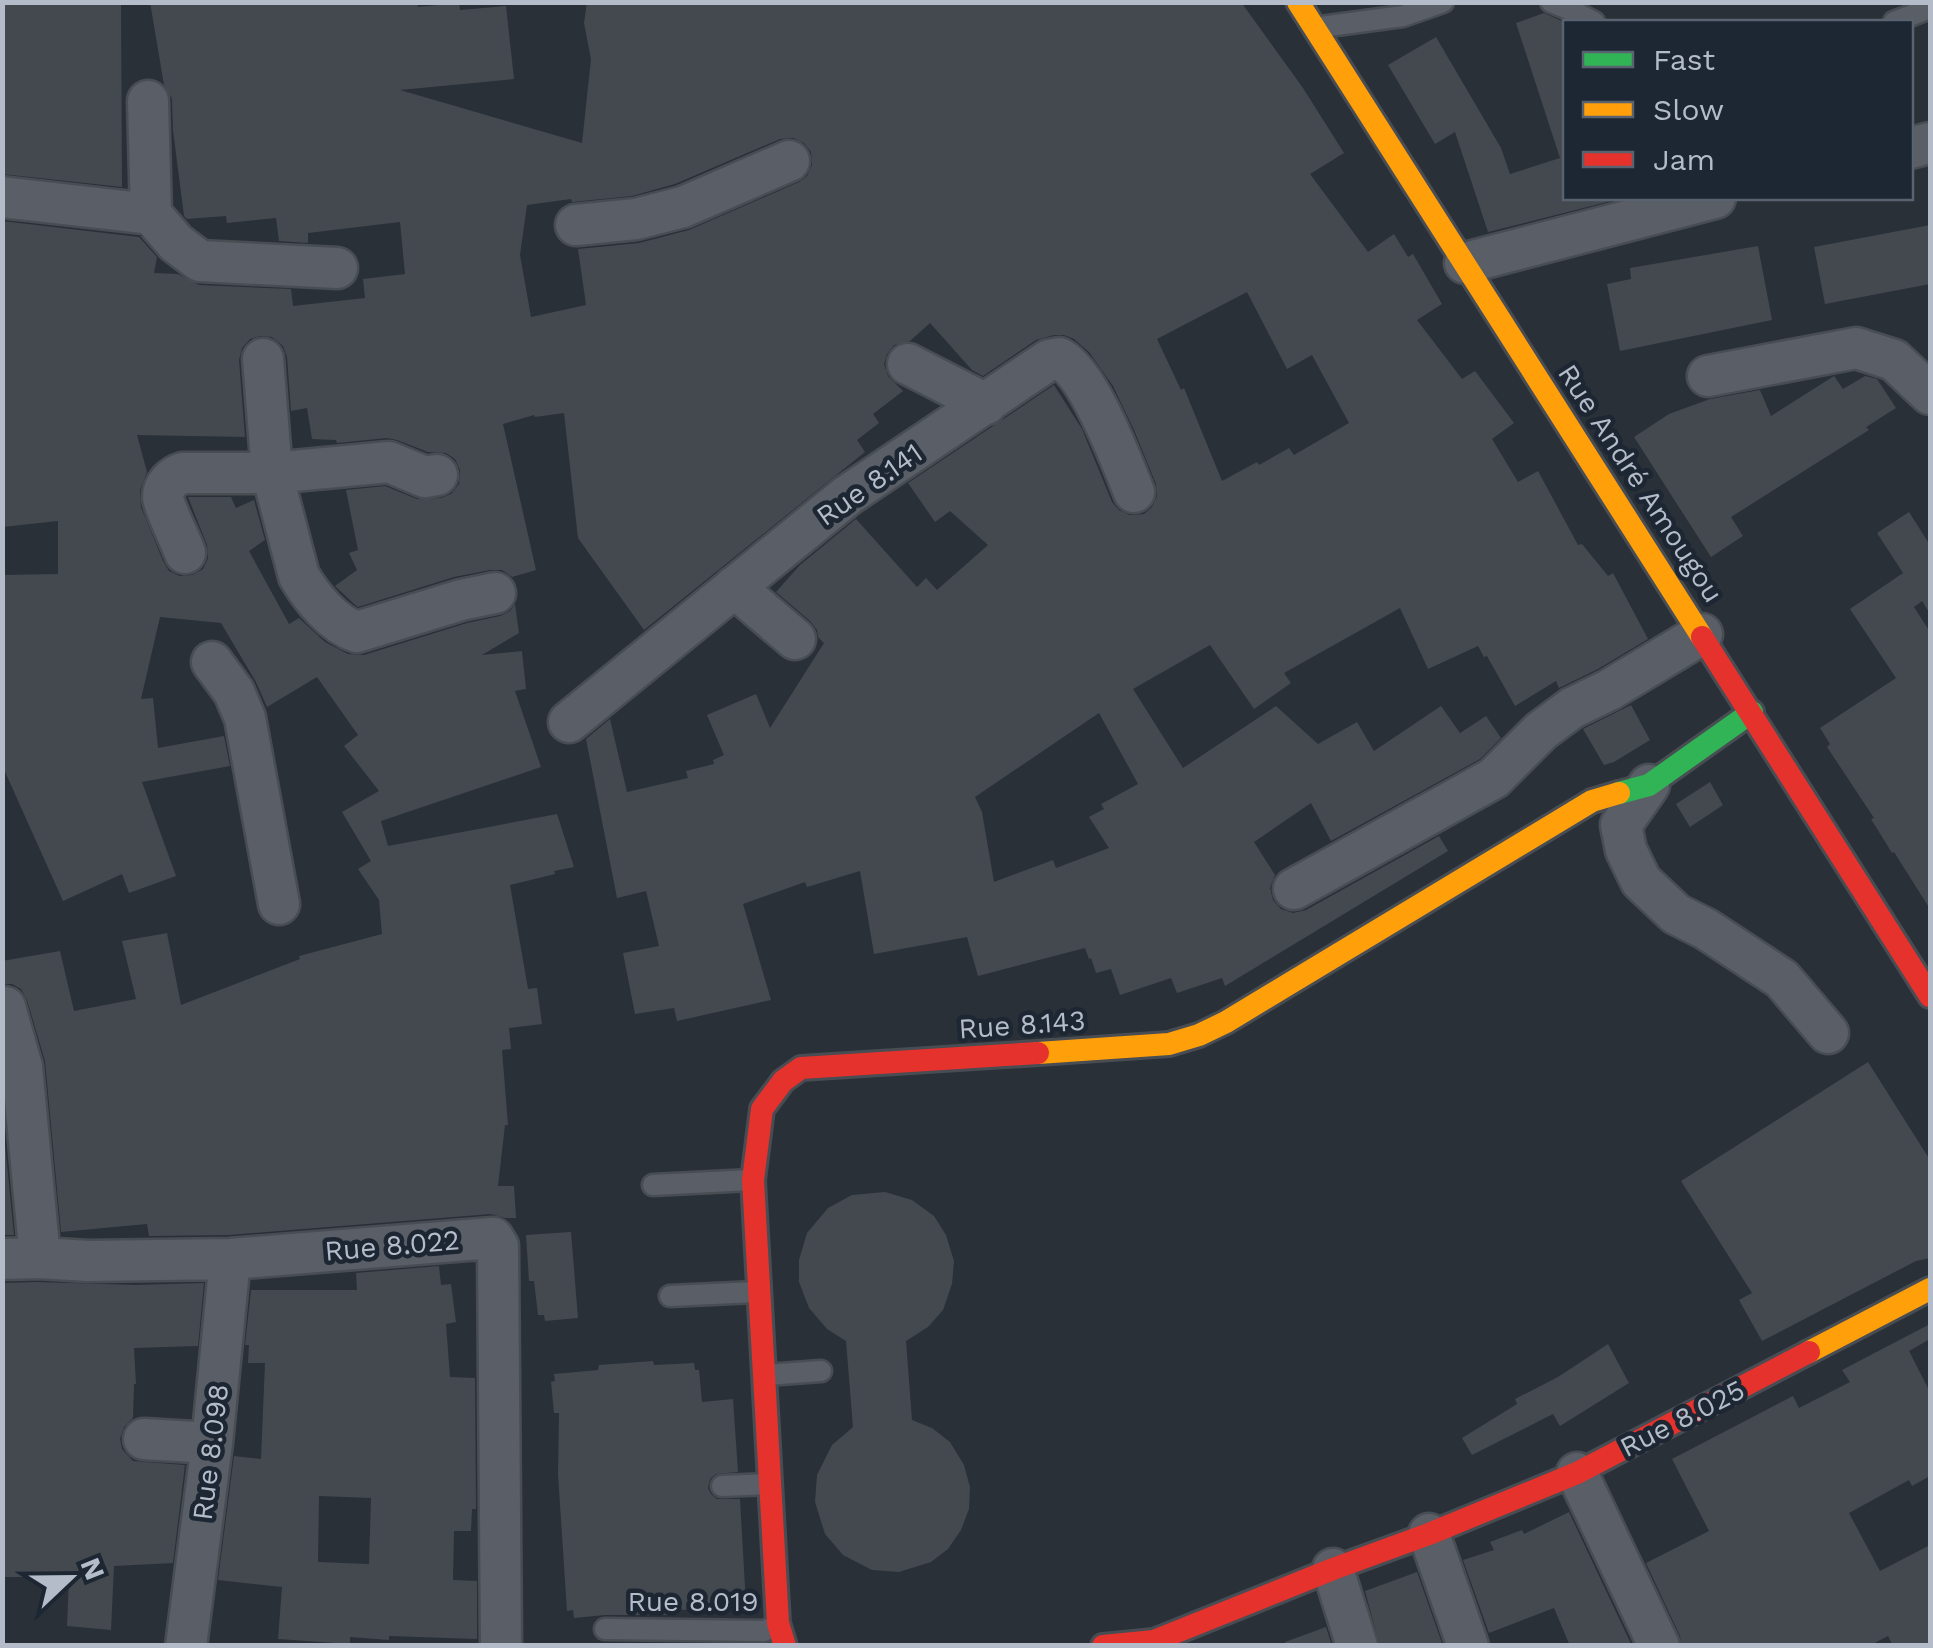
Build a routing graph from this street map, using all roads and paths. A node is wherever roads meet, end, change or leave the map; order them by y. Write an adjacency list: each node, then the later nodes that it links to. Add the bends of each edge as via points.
1 (1298, 2): 7 (street, Rue André Amougou)
2 (1443, 2): 7 (lane, via 1404,16)
3 (1551, 2): 5 (lane)
4 (1930, 8): 6 (lane)
5 (1591, 20)
6 (1899, 20)
7 (1314, 28): 14 (street, Rue André Amougou)
8 (148, 101): 12 (street)
9 (789, 161): 13 (street, via 683,208)
10 (2, 197): 12 (street)
11 (1707, 200): 14 (street)
12 (152, 214): 15 (street, via 200,261)
13 (576, 225)
14 (1466, 263): 27 (street, Rue André Amougou)
15 (337, 268)
16 (262, 359): 21 (street)
17 (908, 364): 20 (street)
18 (1708, 376): 19 (street, via 1856,348 1894,360)
19 (1930, 394)
20 (986, 404): 23 (street, Rue 8.141, via 1049,360 1064,360 1106,424); 25 (street, Rue 8.141, via 848,495)
21 (272, 473): 22 (street, via 389,462 426,477); 24 (street, via 175,475 163,496); 26 (street, via 299,576 348,629 368,630)
22 (437, 474)
23 (1134, 492)
24 (185, 553)
25 (734, 588): 28 (street); 31 (street, Rue 8.141)
26 (495, 593)
27 (1702, 634): 30 (street, Rue André Amougou); 33 (street, via 1572,708 1494,778)
28 (795, 639)
29 (212, 662): 34 (street, via 245,718)
30 (1752, 712): 32 (street, Rue 8.143); 35 (street, Rue André Amougou)
31 (569, 722)
32 (1649, 785): 37 (street, via 1622,824 1641,881 1676,914 1782,979); 38 (street, Rue 8.143, via 1592,801 1199,1035 1168,1044 801,1068 762,1109)
33 (1294, 889)
34 (279, 904)
35 (1930, 996)
36 (5, 1007): 40 (street, via 22,1068)
37 (1828, 1033)
38 (753, 1180): 39 (lane); 43 (street, Rue 8.143)
39 (653, 1186)
40 (21, 1258): 41 (street, Rue 8.022)
41 (230, 1258): 48 (street, Rue 8.098); 59 (street, Rue 8.022, via 496,1241)
42 (1930, 1290): 49 (street, Rue 8.025)
43 (758, 1292): 44 (lane); 46 (street, Rue 8.143)
44 (670, 1296)
45 (820, 1372): 46 (lane)
46 (764, 1376): 50 (street, Rue 8.143)
47 (144, 1439): 48 (street)
48 (212, 1444): 58 (street, Rue 8.098)
49 (1577, 1473): 52 (street, Rue 8.025); 63 (street)
50 (770, 1484): 51 (lane); 56 (street, Rue 8.143)
51 (722, 1486)
52 (1429, 1534): 53 (street, Rue 8.025); 62 (street)
53 (1334, 1569): 55 (street, Rue 8.025); 61 (street)
54 (605, 1629): 56 (lane, Rue 8.019, via 774,1628)
55 (1220, 1631): 57 (street, Rue 8.025)
56 (781, 1634)
57 (1154, 1643): 60 (street, Rue 8.025)
58 (186, 1646)
59 (502, 1646)
60 (1103, 1646)
61 (1357, 1646)
62 (1468, 1646)
63 (1659, 1646)

